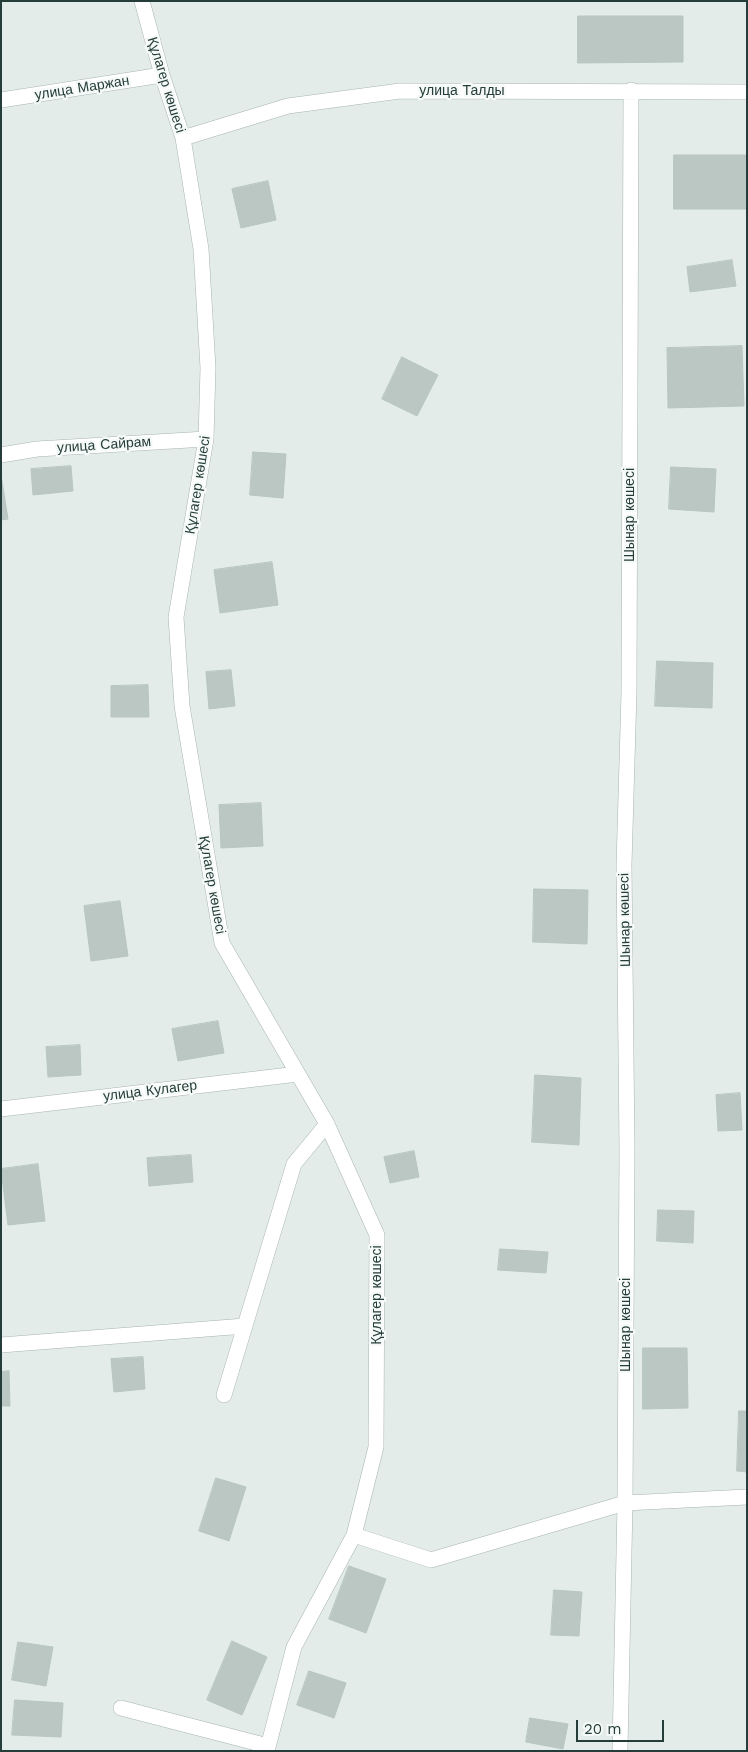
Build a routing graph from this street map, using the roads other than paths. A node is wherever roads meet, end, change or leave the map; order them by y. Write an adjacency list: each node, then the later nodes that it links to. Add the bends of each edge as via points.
1 (142, 1): 2 (street, Құлагер көшесі)
2 (162, 75): 5 (street, улица Маржан); 6 (street, Құлагер көшесі)
3 (631, 90): 4 (street, улица Талды); 6 (street, улица Талды, via 400,91 288,106); 16 (street, Шынар көшесі, via 629,692 624,865 627,1149)
4 (747, 92)
5 (1, 100)
6 (183, 138): 7 (street, Құлагер көшесі, via 201,249 208,368)
7 (206, 439): 8 (street, улица Сайрам, via 37,449); 9 (street, Құлагер көшесі, via 176,617 182,706 222,943)
8 (1, 455)
9 (298, 1074): 10 (street, улица Кулагер); 11 (street, Құлагер көшесі)
10 (1, 1109)
11 (327, 1124): 12 (street, via 294,1164); 17 (street, Құлагер көшесі, via 377,1235 376,1447)
12 (244, 1326): 13 (street); 14 (street)
13 (1, 1345)
14 (224, 1395)
15 (747, 1497): 16 (street)
16 (625, 1503): 17 (street, via 431,1560); 20 (street, Шынар көшесі)
17 (354, 1535): 19 (street, Құлагер көшесі, via 294,1647)
18 (121, 1708): 19 (street)
19 (267, 1748)
20 (620, 1750)

